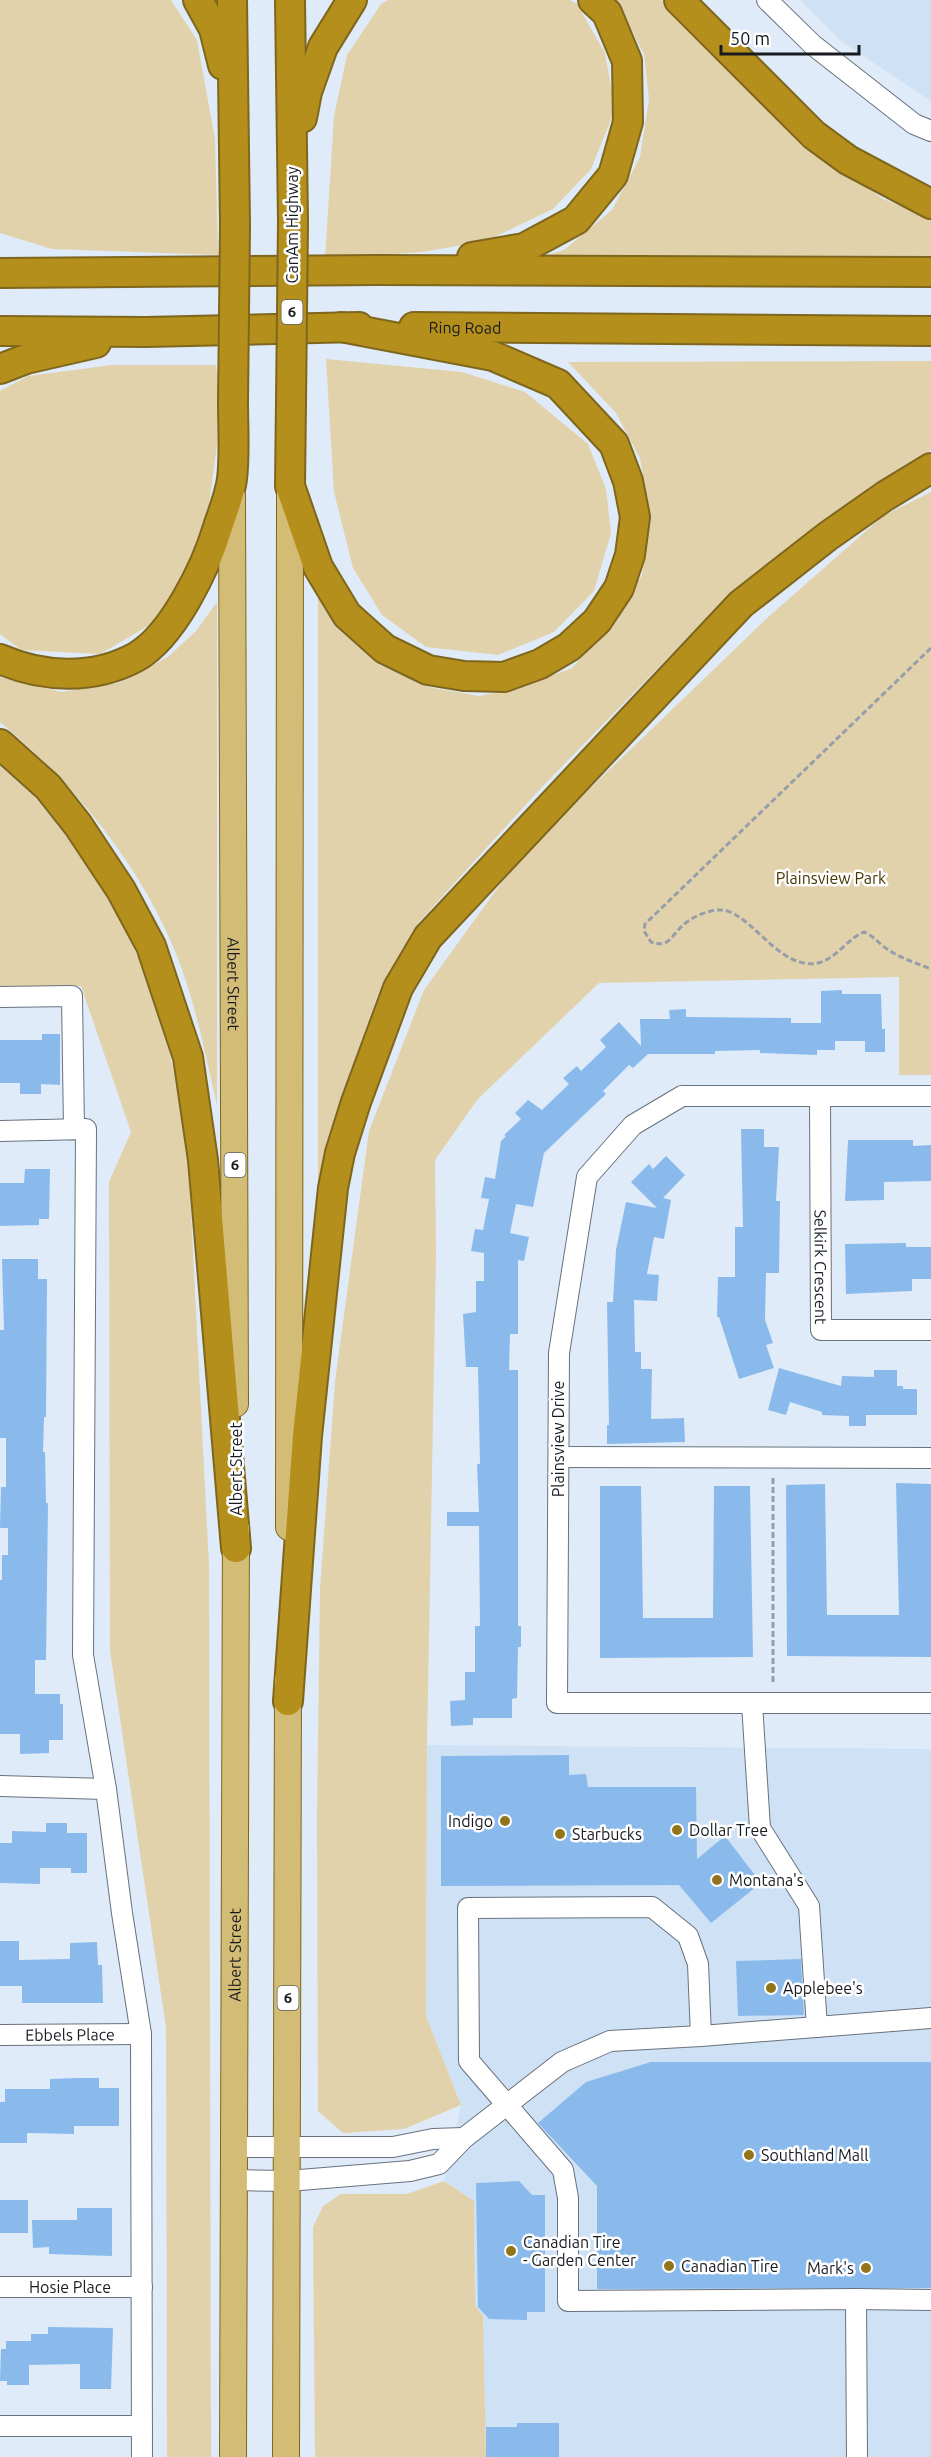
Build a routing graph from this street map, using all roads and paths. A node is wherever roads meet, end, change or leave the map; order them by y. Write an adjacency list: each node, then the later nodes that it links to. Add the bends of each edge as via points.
1 (198, 0): 8 (highway, via 214,29)
2 (232, 0): 8 (highway, 6)
3 (290, 0): 10 (highway, CanAm Highway / 6)
4 (352, 0): 10 (highway, via 323,47 307,92)
5 (593, 0): 13 (highway, via 607,13 627,61 628,122 613,175 576,220 524,248)
6 (679, 0): 11 (highway, via 814,135 848,160)
7 (767, 0): 9 (street, via 813,45 914,124)
8 (234, 103): 23 (highway, 6, bridge)
9 (931, 131)
10 (293, 176): 24 (highway, CanAm Highway / 6, bridge)
11 (931, 204)
12 (0, 256): 14 (highway)
13 (377, 270): 14 (highway); 15 (highway)
14 (65, 272): 16 (highway)
15 (931, 272)
16 (0, 273)
17 (341, 327): 19 (highway, Ring Road); 20 (highway, Ring Road); 24 (highway, CanAm Highway, via 493,356 558,384 614,444 628,481 634,517 630,555 618,588 597,621 569,647 540,664 504,677 428,670 385,649 346,615 318,567)
18 (0, 331): 20 (highway, Ring Road)
19 (931, 331)
20 (146, 332): 21 (highway, via 26,359)
21 (0, 369)
22 (931, 468): 39 (highway, via 828,536 741,604 428,937 398,988 356,1102 333,1188 306,1436)
23 (232, 481): 26 (highway, via 211,549 195,584 174,618 137,656 74,674 47,674); 38 (main road, Albert Street / 6)
24 (290, 486): 39 (main road, 6)
25 (931, 648): 28 (path, via 645,924 644,931 651,942 660,944 695,917 723,910 797,961 820,963 864,932 900,957)
26 (0, 659)
27 (0, 744): 38 (highway, via 48,787 121,890 151,946 188,1057 203,1160)
28 (931, 969)
29 (0, 997): 32 (street, via 72,996)
30 (820, 1096): 31 (street, Plainsview Drive); 34 (street, Selkirk Crescent, via 821,1330); 35 (street, Plainsview Drive, via 682,1096 633,1125 587,1177 559,1353)
31 (931, 1096)
32 (80, 1130): 33 (street); 44 (street, via 83,1655)
33 (0, 1131)
34 (931, 1330)
35 (559, 1457): 36 (street); 41 (street, Plainsview Drive, via 557,1703)
36 (931, 1458)
37 (773, 1478): 42 (path)
38 (236, 1548): 52 (main road, Albert Street / 6)
39 (288, 1701): 53 (main road, 6)
40 (931, 1703): 42 (street, Plainsview Drive)
41 (752, 1704): 42 (street, Plainsview Drive); 46 (street, via 760,1828 809,1906)
42 (774, 1704)
43 (0, 1786): 44 (street)
44 (106, 1789): 47 (street)
45 (931, 2018): 46 (street)
46 (817, 2027): 49 (street)
47 (141, 2034): 48 (street, Ebbels Place); 56 (street)
48 (0, 2035)
49 (700, 2036): 50 (street, via 609,2041 562,2062); 50 (street, via 698,1964 688,1936 652,1907 468,1908 469,2061)
50 (506, 2106): 51 (street); 58 (street, via 563,2170 568,2198 568,2301)
51 (464, 2138): 53 (street, via 393,2147); 55 (street, via 439,2164 410,2171)
52 (234, 2147): 53 (street); 54 (main road, Albert Street / 6)
53 (288, 2148): 55 (main road, 6)
54 (234, 2180): 55 (street); 63 (main road, Albert Street / 6)
55 (288, 2181): 64 (main road, 6)
56 (142, 2286): 57 (street, Hosie Place); 61 (street)
57 (0, 2287)
58 (856, 2299): 59 (street); 65 (street)
59 (931, 2300)
60 (0, 2426): 61 (street)
61 (142, 2426): 62 (street)
62 (142, 2457)
63 (233, 2457)
64 (286, 2457)
65 (857, 2457)

